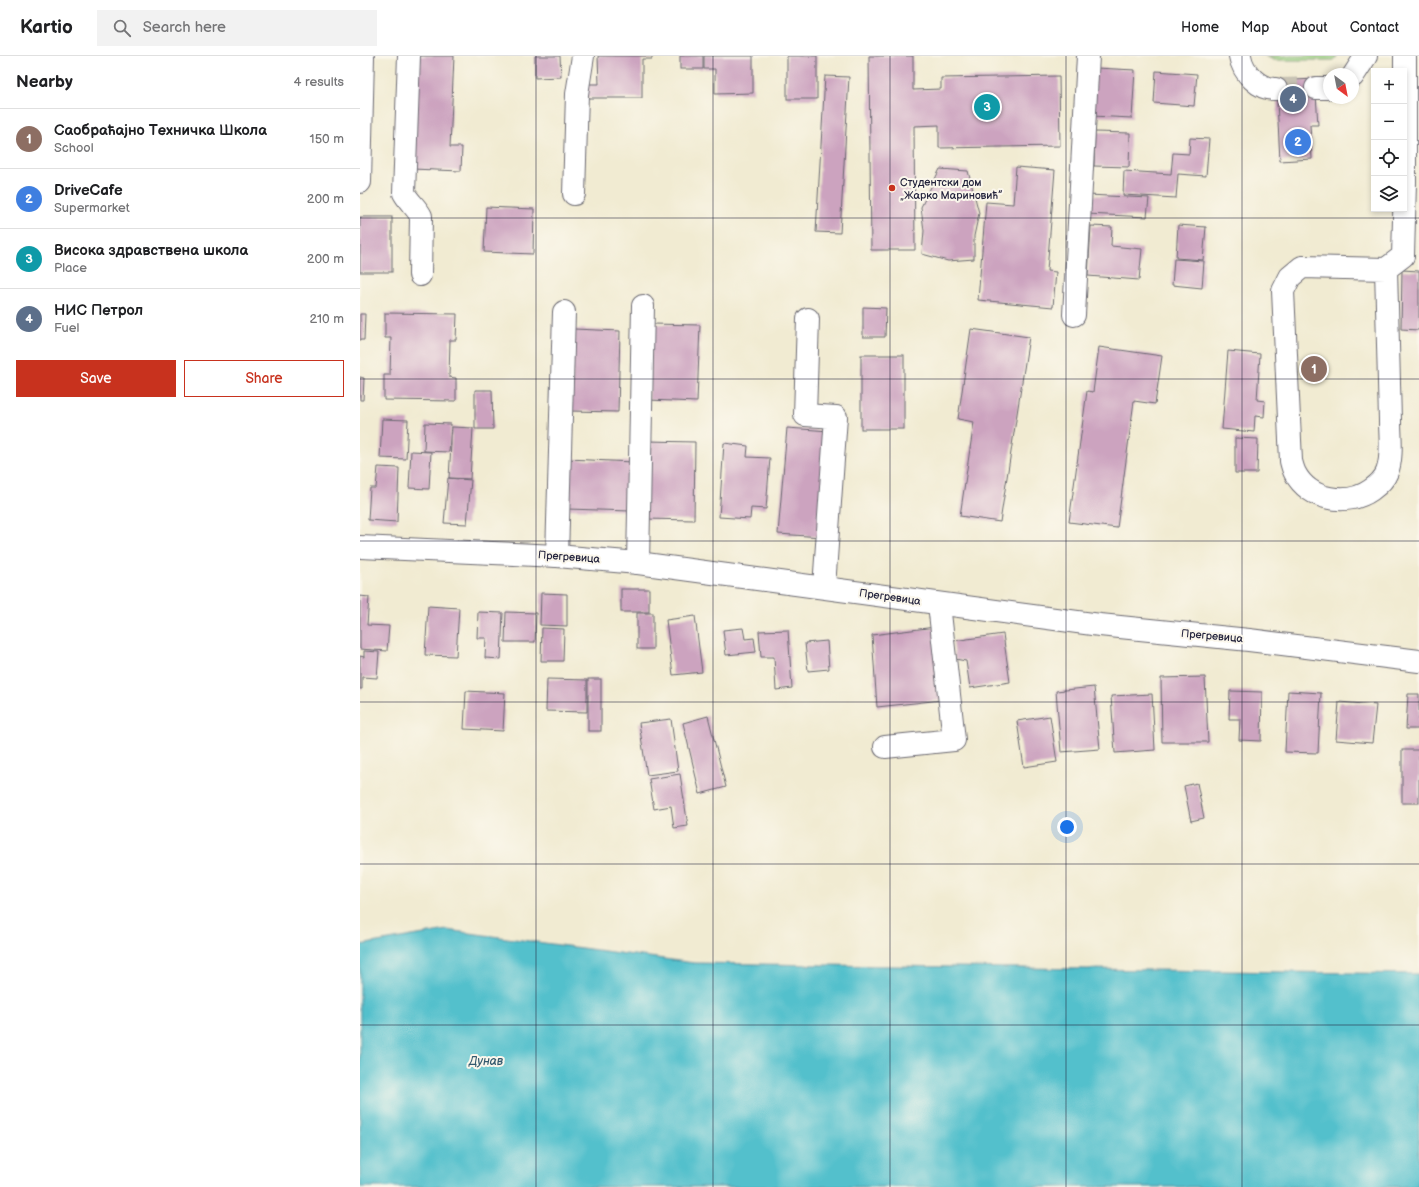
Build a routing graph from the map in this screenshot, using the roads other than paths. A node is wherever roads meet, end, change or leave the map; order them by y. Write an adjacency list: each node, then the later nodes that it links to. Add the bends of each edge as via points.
1 (363, 56): 10 (street)
2 (409, 56): 14 (street, via 404,193 421,216)
3 (583, 56): 12 (street, via 577,94)
4 (1088, 56): 17 (street)
5 (1240, 56): 9 (street, via 1248,74 1258,84)
6 (1366, 56): 8 (street)
7 (1405, 56): 11 (street)
8 (1358, 68)
9 (1276, 89)
10 (360, 182)
11 (1412, 182): 13 (street)
12 (574, 194)
13 (1403, 260): 13 (street, via 1302,267 1290,277 1283,291 1291,461 1301,481 1312,491 1327,498 1353,498 1366,493 1380,484 1389,467 1390,417)
14 (420, 275)
15 (643, 306): 21 (street)
16 (564, 312): 20 (street)
17 (1074, 316)
18 (808, 319): 22 (street, via 805,415 836,417)
19 (360, 547): 20 (street, Прегревица)
20 (557, 556): 21 (street, Прегревица)
21 (638, 563): 22 (street, Прегревица)
22 (824, 587): 23 (street, Прегревица)
23 (939, 604): 24 (street, Прегревица); 25 (street, via 954,740)
24 (1419, 661)
25 (885, 747)

